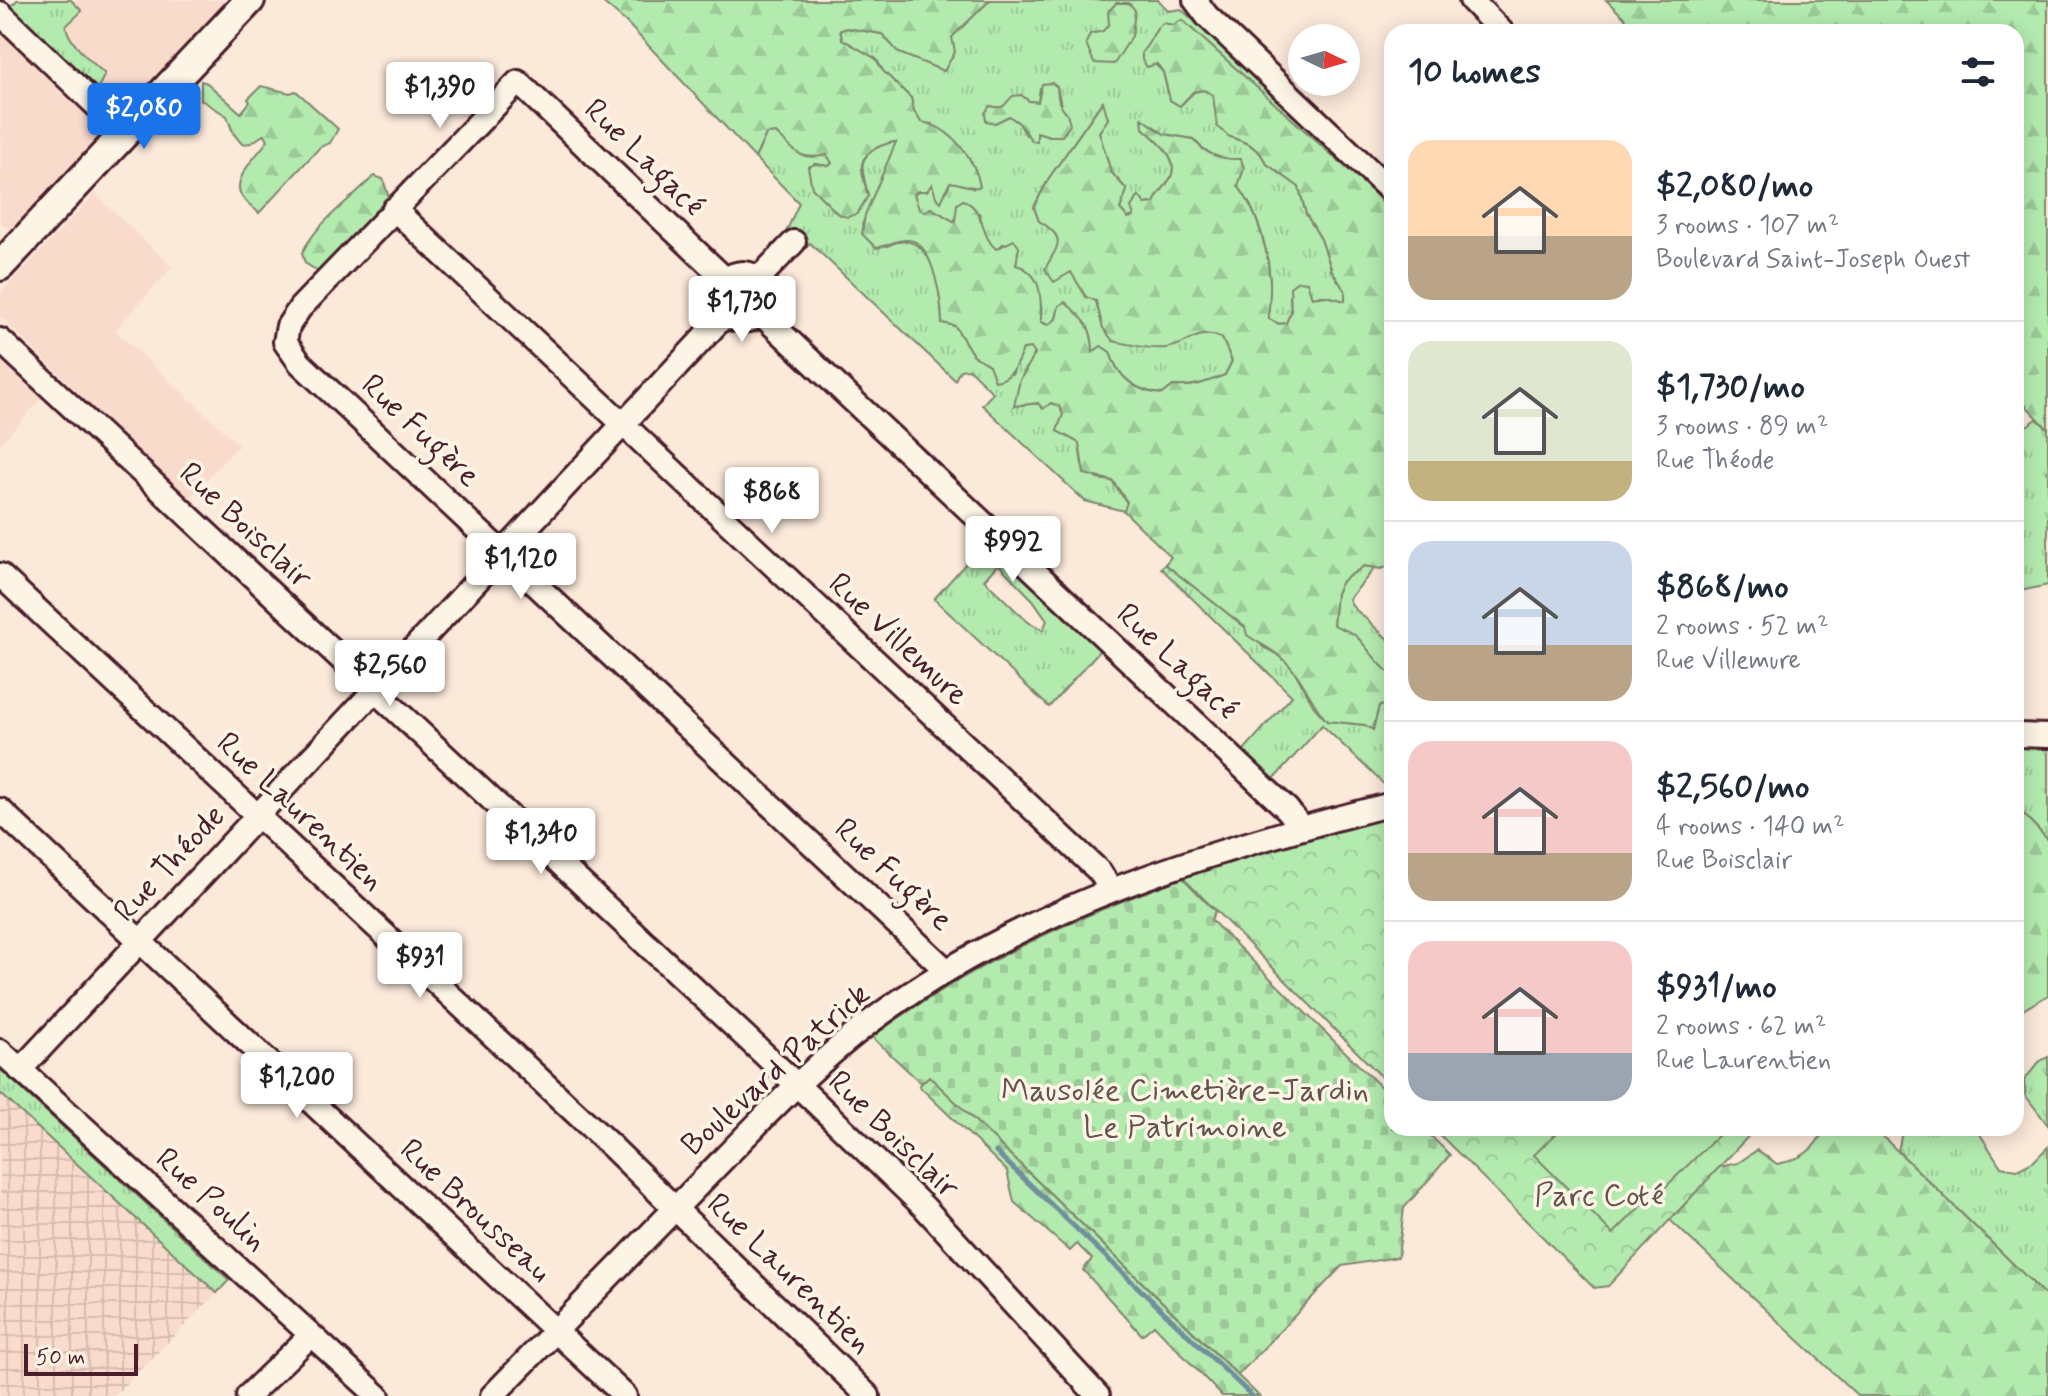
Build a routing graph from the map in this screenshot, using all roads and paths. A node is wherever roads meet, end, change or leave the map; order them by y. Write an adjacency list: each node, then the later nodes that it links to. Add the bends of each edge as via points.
1 (250, 0): 7 (main road)
2 (1195, 0): 8 (street)
3 (1471, 0): 5 (street)
4 (0, 13): 7 (street)
5 (1494, 24)
6 (518, 82): 9 (street, Rue Fugère); 13 (street, Rue Lagacé)
7 (125, 133): 11 (main road)
8 (1384, 184)
9 (394, 209): 17 (street, Rue Villemure); 18 (street, Rue Fugère, via 300,308 285,342 300,363)
10 (794, 242): 12 (street)
11 (0, 266)
12 (759, 278): 13 (street, via 744,272); 15 (street, via 767,292)
13 (726, 280): 14 (street, via 719,291)
14 (726, 314): 15 (street, via 748,321); 17 (street, Rue Théode)
15 (761, 314): 26 (street, Rue Lagacé)
16 (0, 340): 20 (street, Rue Boisclair)
17 (622, 426): 18 (street, Rue Théode); 27 (street, Rue Villemure, via 1100,872)
18 (505, 554): 20 (street, Rue Théode); 29 (street, Rue Fugère)
19 (0, 575): 25 (street, Rue Laurentien)
20 (375, 690): 25 (street, Rue Théode); 32 (street, Rue Boisclair)
21 (2024, 735): 22 (street)
22 (2048, 736)
23 (1384, 806): 26 (street, Boulevard Patrick)
24 (0, 810): 28 (street, Rue Brousseau)
25 (257, 816): 28 (street, Rue Théode); 33 (street, Rue Laurentien)
26 (1302, 828): 27 (street, Boulevard Patrick)
27 (1111, 890): 29 (street, Boulevard Patrick, via 1029,925)
28 (141, 942): 31 (street, Rue Théode); 34 (street, Rue Brousseau)
29 (946, 970): 32 (street, Boulevard Patrick, via 858,1032)
30 (0, 1051): 31 (street, Rue Poulin)
31 (20, 1070): 35 (street, Rue Poulin)
32 (797, 1085): 33 (street, Boulevard Patrick); 41 (street, Rue Boisclair, via 924,1207)
33 (676, 1208): 34 (street, Boulevard Patrick); 40 (street, Rue Laurentien)
34 (555, 1331): 38 (street, Boulevard Patrick); 39 (street, Rue Brousseau)
35 (311, 1335): 36 (street); 37 (street, Rue Poulin)
36 (248, 1396)
37 (378, 1396)
38 (492, 1396)
39 (625, 1396)
40 (868, 1396)
41 (1098, 1396)

